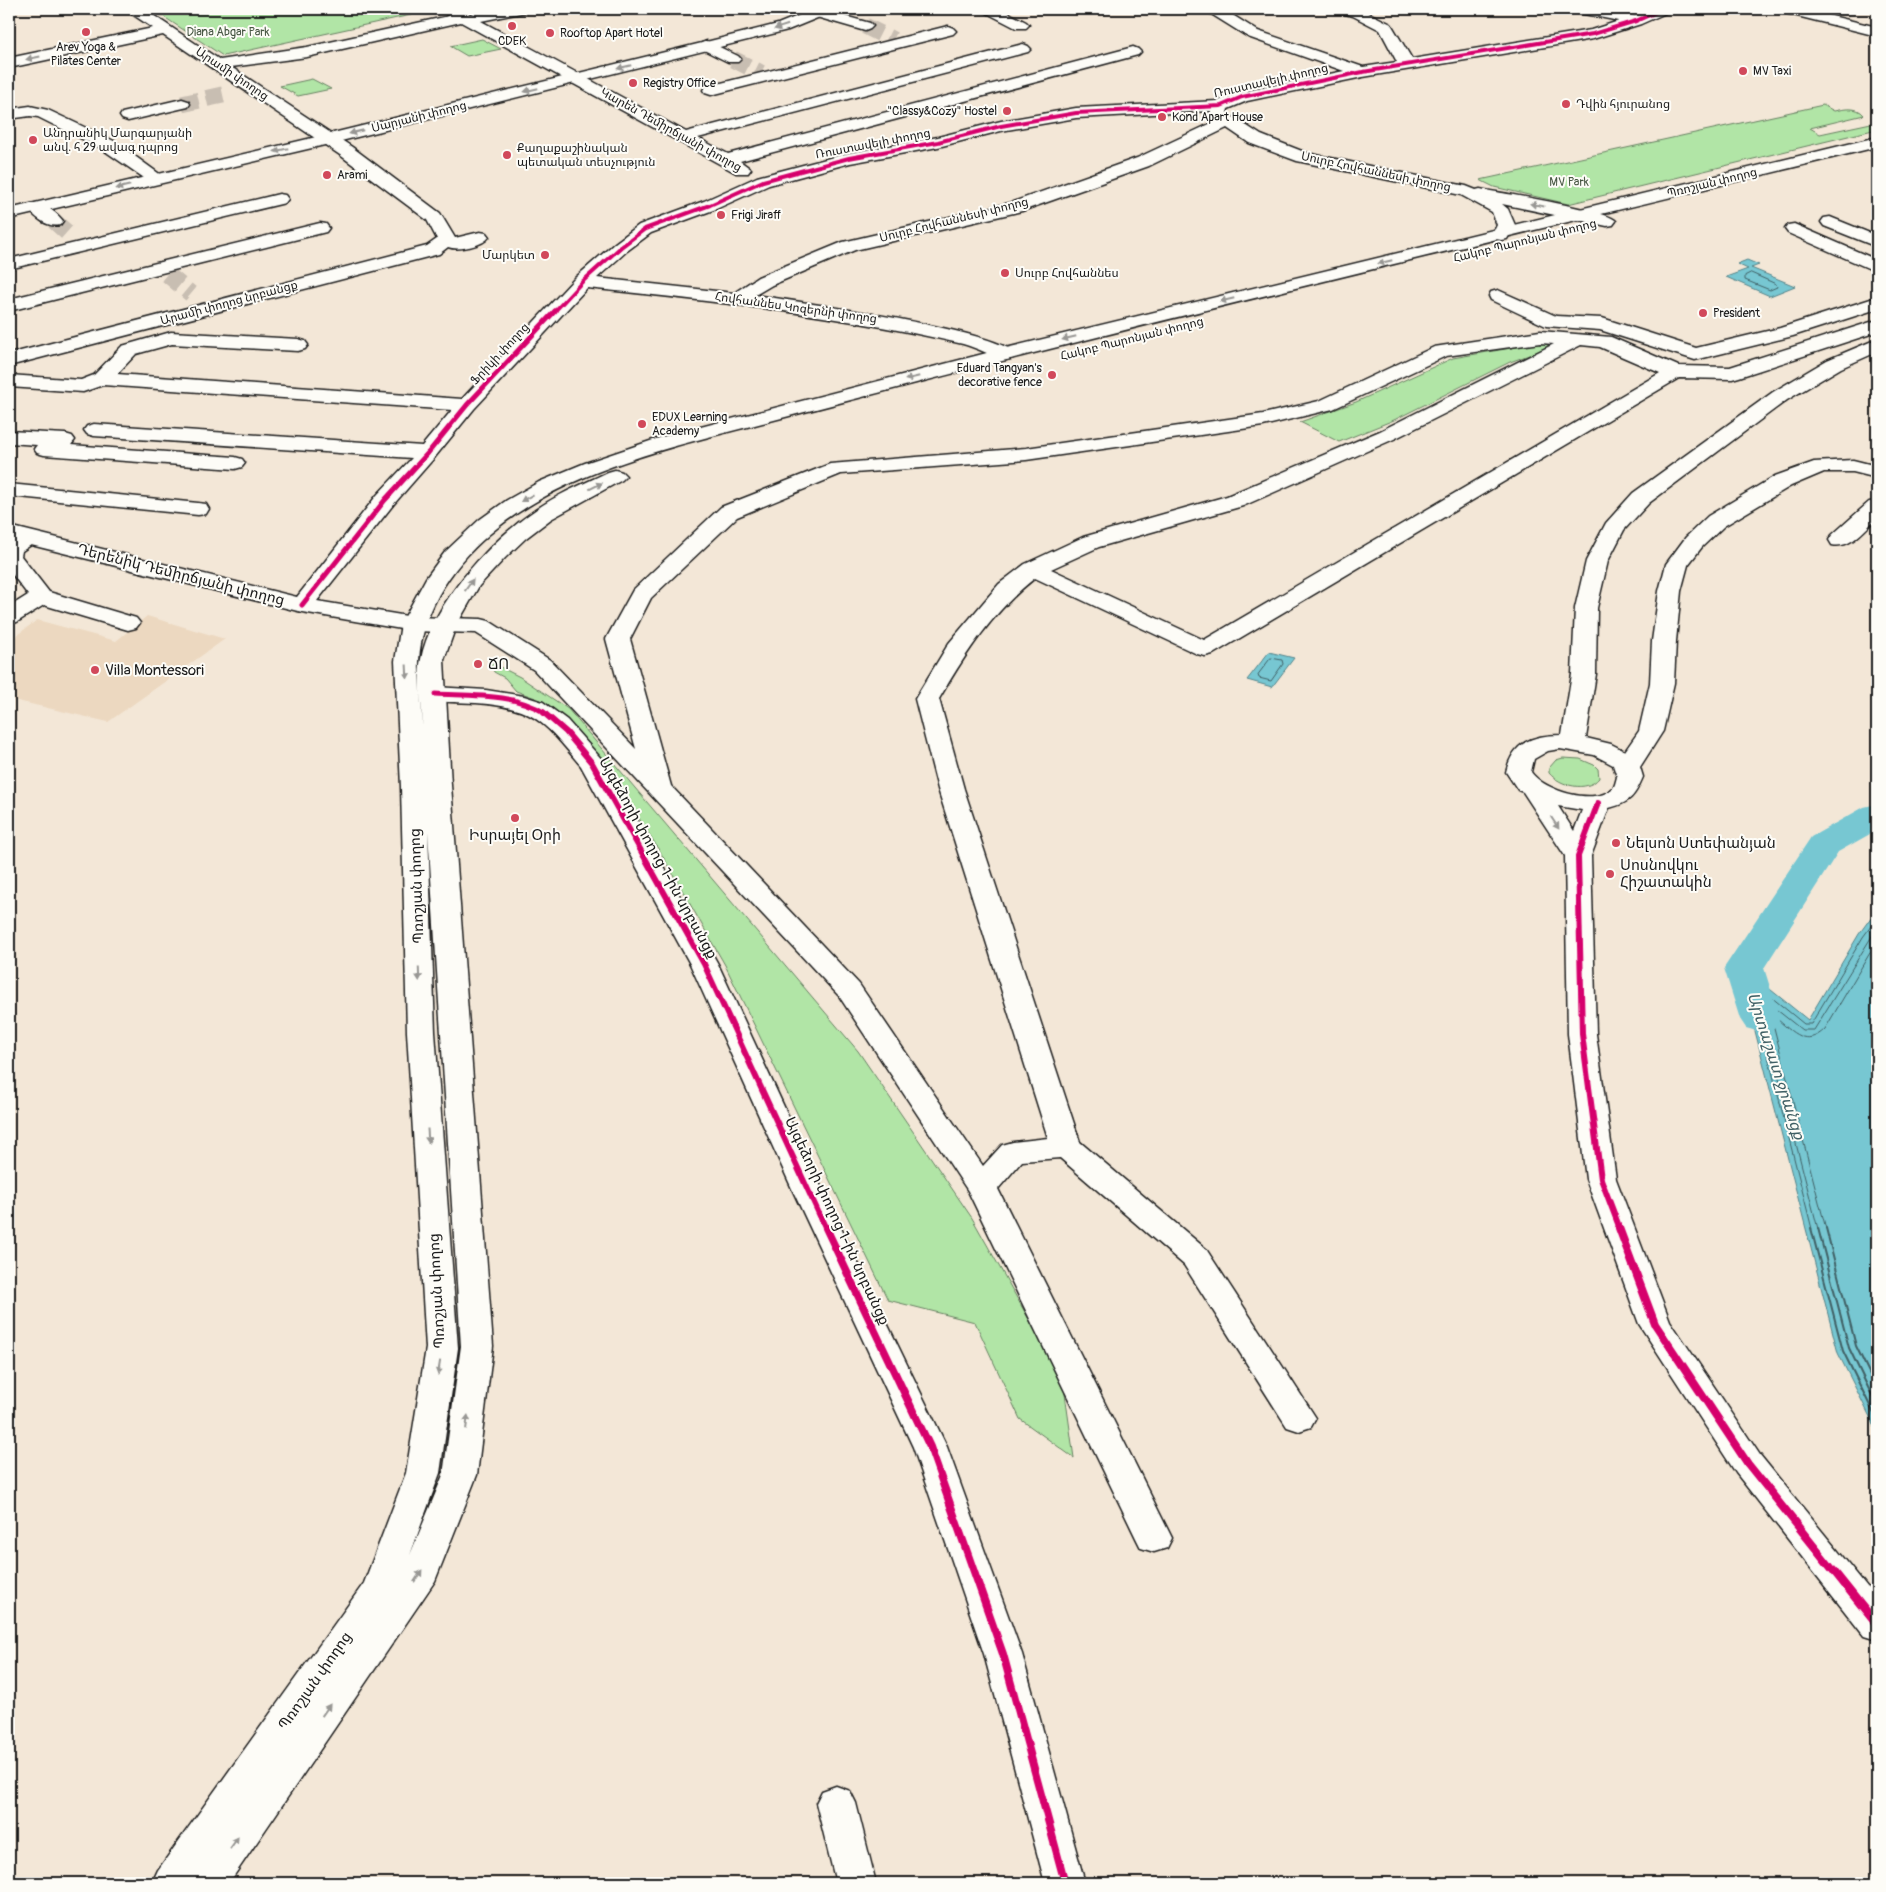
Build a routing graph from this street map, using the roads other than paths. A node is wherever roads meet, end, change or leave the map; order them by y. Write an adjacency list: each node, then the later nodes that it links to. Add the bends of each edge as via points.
1 (134, 9): 18 (street, Արամի փողոց)
2 (448, 9): 14 (street, Կարեն Դեմիրճյանի փողոց)
3 (521, 9): 14 (street)
4 (990, 9): 16 (street)
5 (1198, 9): 11 (street)
6 (1342, 9): 31 (street, via 1386,27)
7 (1579, 9): 15 (street)
8 (1663, 9): 15 (street, Ռուստավելի փողոց)
9 (1786, 9): 13 (street)
10 (822, 11): 17 (street); 24 (street, Սարյանի փողոց, one-way to 24, via 783,27)
11 (1218, 13): 32 (street, via 1253,34)
12 (1860, 13): 13 (street, via 1842,11)
13 (1824, 17): 21 (street)
14 (466, 18): 22 (street, Կարեն Դեմիրճյանի փողոց); 30 (street, via 307,52)
15 (1636, 21): 31 (street, Ռուստավելի փողոց, via 1593,34)
16 (1021, 25)
17 (865, 26)
18 (166, 30): 29 (street, one-way to 29); 30 (street, Արամի փողոց)
19 (515, 30): 22 (street)
20 (948, 31): 35 (street, via 764,74)
21 (1877, 32)
22 (497, 34): 26 (street, Կարեն Դեմիրճյանի փողոց)
23 (547, 44): 26 (street)
24 (707, 46): 28 (street); 33 (street, Սարյանի փողոց, one-way to 33)
25 (1024, 49): 41 (street)
26 (525, 50): 33 (street, Կարեն Դեմիրճյանի փողոց)
27 (1133, 52): 45 (street)
28 (732, 58)
29 (9, 63)
30 (218, 65): 34 (street, Արամի փողոց)
31 (1407, 65): 32 (street, Ռուստավելի փողոց)
32 (1364, 72): 39 (street, Ռուստավելի փողոց, via 1242,97)
33 (578, 78): 41 (street, Կարեն Դեմիրճյանի փողոց); 42 (street, Սարյանի փողոց, one-way to 42)
34 (253, 88): 36 (street); 42 (street, Արամի փողոց)
35 (711, 90)
36 (234, 92)
37 (182, 104): 40 (street)
38 (9, 114): 46 (street, via 42,113 108,145)
39 (1224, 114): 47 (street, Ռուստավելի փողոց, via 1076,113 849,158); 48 (street, Սուրբ Հովհաննեսի փողոց, via 1256,139 1303,157); 68 (street, Սուրբ Հովհաննեսի փողոց, via 1143,162 1016,207 849,246 765,281)
40 (128, 116)
41 (684, 137): 45 (street, Կարեն Դեմիրճյանի փողոց)
42 (329, 139): 46 (street, Սարյանի փողոց, one-way to 46); 62 (street, via 434,217)
43 (1877, 142): 50 (street, Պռոշյան փողոց)
44 (1877, 152): 55 (street, Հակոբ Պարոնյան փողոց)
45 (726, 160): 47 (street, Կարեն Դեմիրճյանի փողոց)
46 (156, 178): 51 (street, Սարյանի փողոց, one-way to 51)
47 (763, 181): 65 (street, Ֆրիկի փողոց, via 644,229)
48 (1466, 191): 53 (street, one-way to 48); 59 (street, Սուրբ Հովհաննեսի փողոց, via 1499,209 1506,225)
49 (279, 199): 63 (street, via 78,242)
50 (1635, 202): 53 (street, Հակոբ Պարոնյան փողոց)
51 (37, 208): 52 (street, Սարյանի փողոց); 54 (street)
52 (9, 214)
53 (1585, 214): 55 (street); 59 (street, Հակոբ Պարոնյան փողոց)
54 (54, 221)
55 (1607, 221): 100 (street, Հակոբ Պարոնյան փողոց, one-way to 55, via 470,583 518,533 543,514 619,474 960,383)
56 (1830, 222): 61 (street)
57 (320, 228): 70 (street, via 162,270)
58 (1794, 229): 64 (street)
59 (1501, 235): 76 (street, Հակոբ Պարոնյան փողոց, one-way to 76)
60 (480, 237): 62 (street, Արամի փողոց նրբանցք)
61 (1877, 242)
62 (454, 243): 71 (street, Արամի փողոց նրբանցք)
63 (9, 264)
64 (1877, 267)
65 (582, 282): 68 (street, Հովհաննես Կոզերնի փողոց); 81 (street, Ֆրիկի փողոց)
66 (191, 294): 71 (street)
67 (1498, 296): 69 (street, via 1553,322 1602,324 1695,354 1786,332)
68 (738, 298): 76 (street, Հովհաննես Կոզերնի փողոց, via 890,322 977,343)
69 (1877, 303)
70 (9, 305)
71 (208, 309): 77 (street, Արամի փողոց նրբանցք)
72 (1877, 326): 78 (street, via 1732,373)
73 (1578, 339): 78 (street, via 1604,342); 94 (street, via 1387,435 1244,497 1091,542); 105 (street, via 1540,337 1441,351 1326,405 1263,420 1026,454 837,468 729,512 641,594 618,639)
74 (298, 345): 79 (street, via 172,338 129,350)
75 (1877, 345): 102 (street, via 1834,364 1780,396 1640,498 1614,528 1598,561 1586,608 1584,674)
76 (1006, 354): 99 (street, Հակոբ Պարոնյան փողոց, one-way to 99, via 669,441 569,477 515,505 487,525 453,557 437,578)
77 (9, 360)
78 (1675, 372): 94 (street, via 1205,649)
79 (101, 379): 80 (street, via 83,386); 81 (street)
80 (9, 381)
81 (467, 405): 86 (street, Ֆրիկի փողոց)
82 (94, 430): 86 (street)
83 (9, 437): 84 (street)
84 (65, 440)
85 (44, 449): 87 (street)
86 (428, 453): 96 (street, Ֆրիկի փողոց, via 379,507)
87 (236, 463)
88 (1877, 472): 103 (street, via 1853,466 1821,466 1783,481 1716,521 1694,542 1677,564 1670,591 1662,683 1651,731)
89 (9, 490): 91 (street)
90 (1877, 506): 93 (street)
91 (198, 508)
92 (18, 535): 95 (street, via 10,556); 96 (street, Դերենիկ Դեմիրճյանի փողոց)
93 (1840, 540)
94 (1033, 569): 108 (street, via 1007,589 957,648 927,699 951,789)
95 (40, 597): 97 (street); 98 (street)
96 (302, 605): 99 (street, Դերենիկ Դեմիրճյանի փողոց)
97 (9, 617)
98 (128, 623)
99 (413, 624): 100 (street, Դերենիկ Դեմիրճյանի փողոց); 114 (street, Պռոշյան փողոց, one-way to 114, via 406,662 414,787 421,1032 442,1348 422,1473 380,1589)
100 (444, 626): 101 (street, Պռոշյան փողոց, via 432,660); 105 (street, Դերենիկ Դեմիրճյանի փողոց, via 481,626 542,665)
101 (435, 694): 115 (street, Պռոշյան փողոց, one-way to 101, via 422,1571 460,1475 477,1346); 117 (street, Այգեձորի փողոց 1-ին նրբանցք, via 517,701 548,716 572,739 592,763 704,964 930,1447 1003,1654)
102 (1573, 742): 103 (street, via 1601,748); 104 (street, via 1542,744 1524,754 1519,762 1519,771)
103 (1627, 767): 106 (street, via 1630,784 1624,792)
104 (1534, 789): 106 (street, via 1564,801); 107 (street, one-way to 107)
105 (659, 790): 109 (street, Դերենիկ Դեմիրճյանի փողոց, via 849,990)
106 (1598, 802): 107 (street)
107 (1578, 856): 112 (street, via 1582,1034 1601,1178 1655,1324 1748,1464)
108 (1066, 1147): 109 (street, via 1014,1152); 110 (street, via 1195,1257)
109 (982, 1188): 111 (street, Դերենիկ Դեմիրճյանի փողոց)
110 (1298, 1418)
111 (1154, 1538)
112 (1877, 1625)
113 (836, 1803): 116 (street)
114 (172, 1883)
115 (206, 1883)
116 (856, 1883)
117 (1065, 1883)

